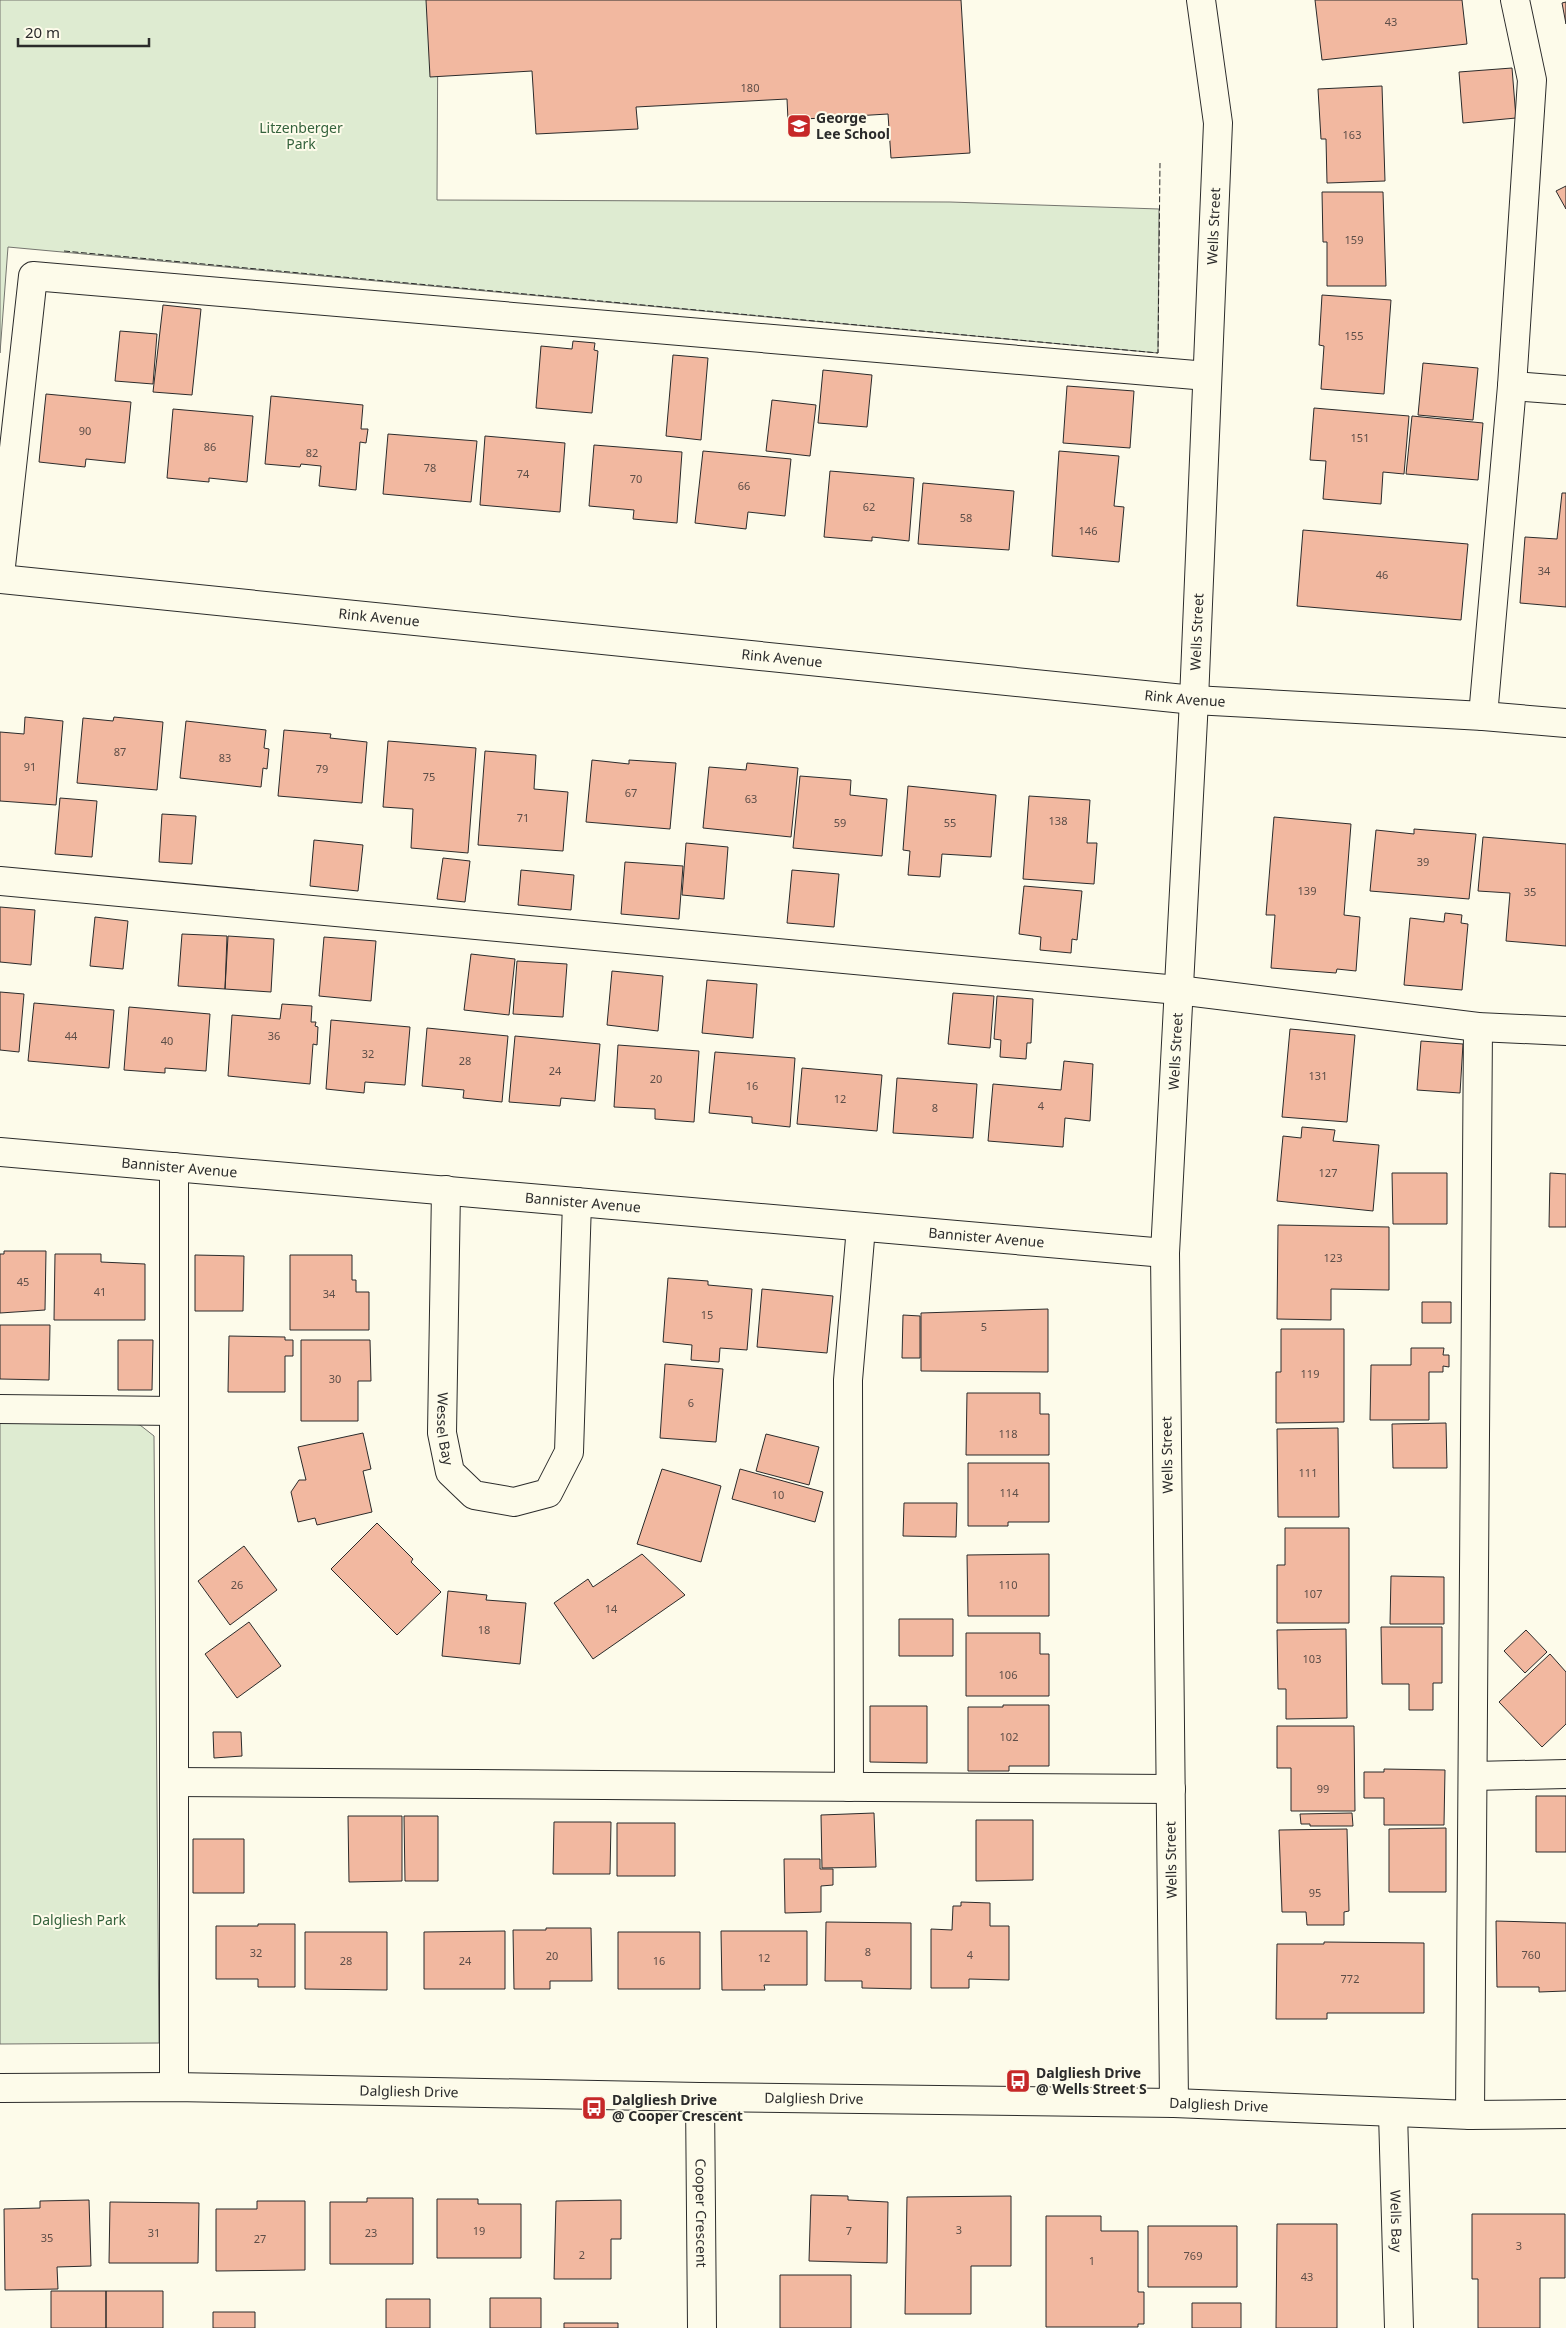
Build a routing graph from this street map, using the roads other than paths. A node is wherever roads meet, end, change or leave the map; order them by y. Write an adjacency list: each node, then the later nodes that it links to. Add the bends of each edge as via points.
1 (1202, 0): 3 (street, Wells Street, via 1218,123)
2 (1515, 0): 4 (street, via 1532,80)
3 (1207, 376): 6 (street, via 33,276); 8 (street, Wells Street)
4 (1512, 386): 5 (street); 9 (street)
5 (1566, 390)
6 (0, 575)
7 (0, 579): 8 (street, Rink Avenue)
8 (1194, 700): 9 (street, Rink Avenue); 12 (street, Wells Street)
9 (1483, 716): 10 (street, Rink Avenue)
10 (1566, 723)
11 (0, 881): 12 (street)
12 (1178, 990): 13 (street); 20 (street, Wells Street)
13 (1478, 1027): 14 (street); 24 (street)
14 (1566, 1031)
15 (0, 1152): 16 (street, Bannister Avenue)
16 (174, 1167): 17 (street, Bannister Avenue); 22 (street)
17 (446, 1190): 18 (street, Bannister Avenue); 18 (street, Wessel Bay, via 442,1433 450,1472 474,1495 514,1502 548,1493 569,1452)
18 (577, 1202): 19 (street, Bannister Avenue)
19 (861, 1227): 20 (street, Bannister Avenue); 26 (street, via 848,1380)
20 (1164, 1253): 27 (street, Wells Street)
21 (0, 1409): 22 (street)
22 (174, 1411): 25 (street)
23 (1566, 1774): 24 (street)
24 (1473, 1776): 34 (street)
25 (174, 1782): 26 (street); 28 (street)
26 (849, 1787): 27 (street)
27 (1171, 1789): 31 (street, Wells Street)
28 (174, 2087): 29 (street, Dalgliesh Drive); 30 (street, Dalgliesh Drive)
29 (0, 2088)
30 (700, 2097): 31 (street, Dalgliesh Drive); 35 (street, Cooper Crescent)
31 (1174, 2103): 32 (street, Dalgliesh Drive)
32 (1393, 2113): 34 (street, Dalgliesh Drive); 36 (street, Wells Bay)
33 (1566, 2114): 34 (street, Dalgliesh Drive)
34 (1470, 2115)
35 (702, 2328)
36 (1400, 2328)

